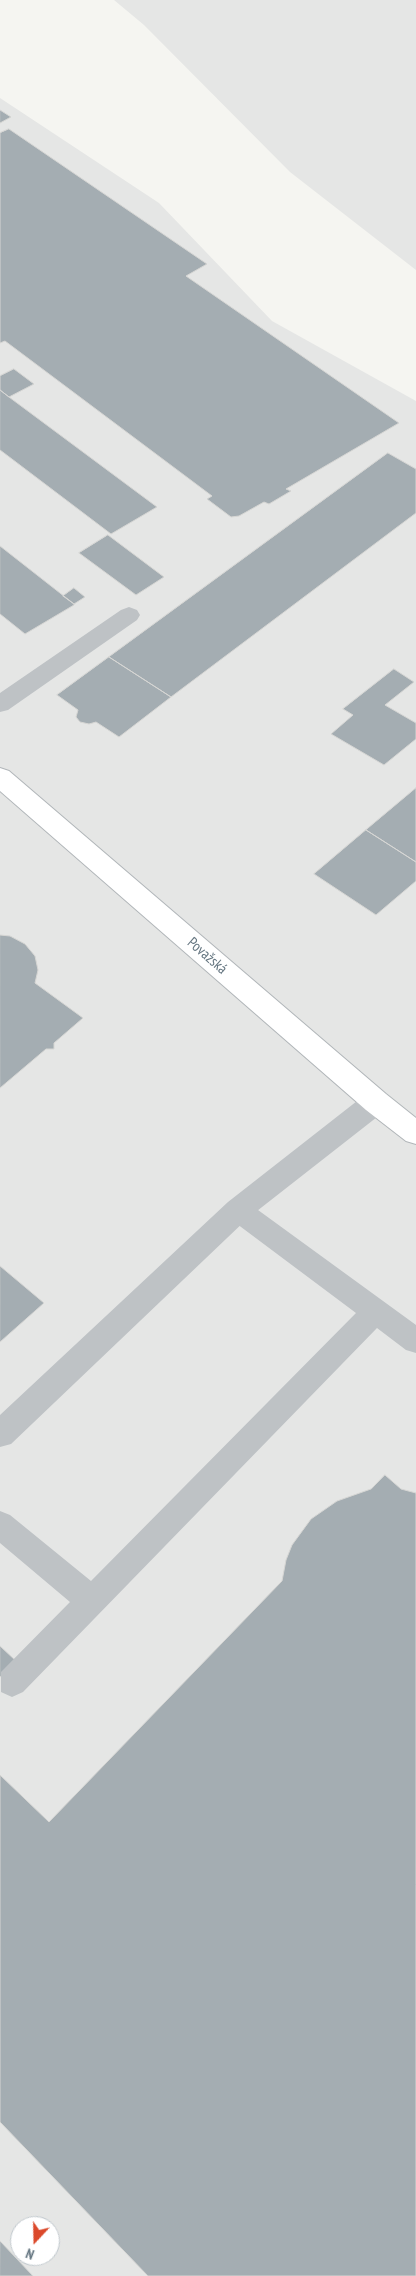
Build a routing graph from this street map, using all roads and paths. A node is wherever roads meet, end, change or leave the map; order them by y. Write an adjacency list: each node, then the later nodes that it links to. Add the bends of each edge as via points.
1 (129, 615): 2 (lane)
2 (0, 704)
3 (0, 777): 4 (main road, Považská)
4 (376, 1102): 5 (main road, Považská); 6 (street)
5 (416, 1134)
6 (238, 1210): 7 (lane); 9 (street)
7 (376, 1311): 8 (lane); 11 (lane)
8 (416, 1341)
9 (0, 1434)
10 (0, 1525): 11 (lane)
11 (92, 1601): 12 (lane)
12 (12, 1682)

